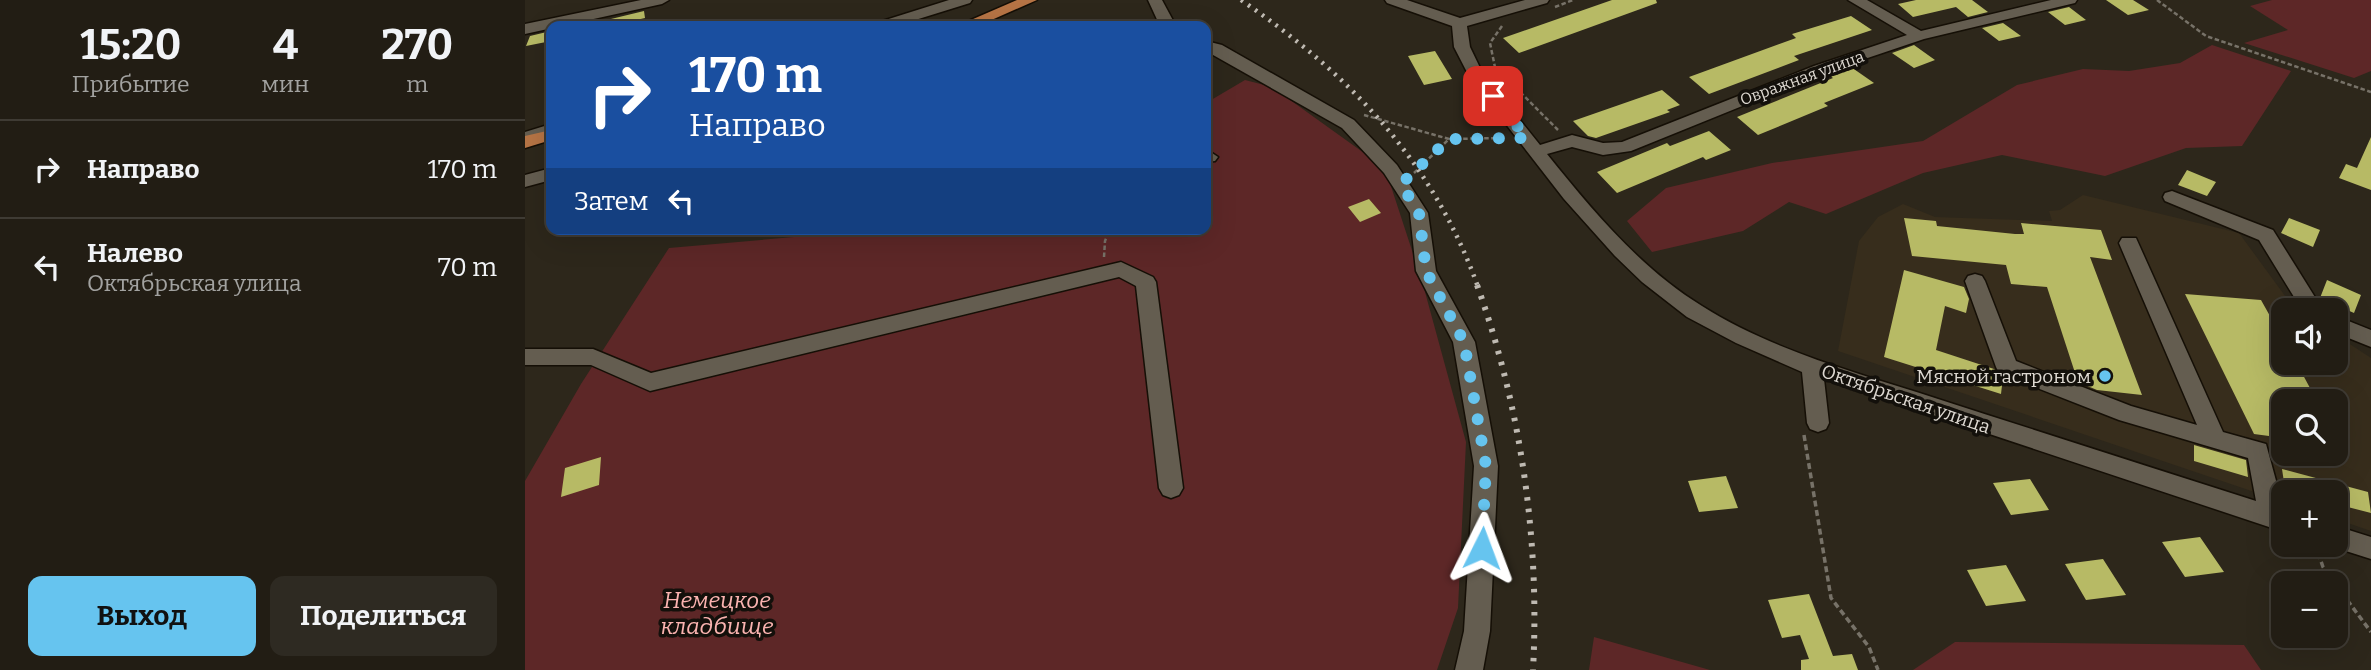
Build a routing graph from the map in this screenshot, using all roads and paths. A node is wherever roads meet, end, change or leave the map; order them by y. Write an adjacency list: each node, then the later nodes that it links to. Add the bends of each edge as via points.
1 (662, 0): 10 (street)
2 (965, 0): 14 (street)
3 (1030, 0): 15 (main road)
4 (1155, 0): 16 (street)
5 (1392, 0): 11 (street)
6 (1573, 0): 12 (path)
7 (1856, 0): 21 (street)
8 (2070, 0): 21 (street, Овражная улица)
9 (2157, 0): 23 (path, via 2206,36)
10 (623, 4): 13 (street)
11 (1420, 4): 17 (street)
12 (1546, 4): 17 (street)
13 (556, 21)
14 (897, 21)
15 (978, 21)
16 (1166, 21)
17 (1459, 23): 30 (street, Октябрьская улица, via 1468,61)
18 (546, 24): 20 (street)
19 (1503, 26): 29 (path, via 1489,41 1497,77 1510,82 1545,121)
20 (525, 29)
21 (1919, 36): 29 (street, Овражная улица, via 1820,69 1625,147 1603,149)
22 (1211, 47): 33 (street, via 1348,124)
23 (2371, 92)
24 (1356, 114): 27 (path)
25 (546, 131): 28 (street)
26 (546, 136): 28 (main road)
27 (1449, 139): 30 (path); 33 (path)
28 (525, 140)
29 (1572, 141): 30 (street)
30 (1533, 145): 43 (street, Октябрьская улица, via 1613,244 1644,274 1681,303 1744,338)
31 (546, 175): 32 (street)
32 (525, 181)
33 (1401, 184): 53 (street, via 1419,213 1426,271 1464,342 1486,466 1477,631)
34 (2172, 197): 39 (street, via 2266,235)
35 (1108, 235): 37 (path)
36 (2129, 243): 45 (street)
37 (1103, 273): 42 (street, via 650,382 593,357); 46 (street, via 1121,269 1146,282)
38 (1975, 281): 45 (street, via 2007,367 2127,414)
39 (2305, 298)
40 (2348, 329): 41 (street)
41 (2371, 339)
42 (525, 358)
43 (1812, 367): 44 (street); 48 (street, Октябрьская улица)
44 (1818, 423): 54 (path, via 1804,433 1831,598 1869,647)
45 (2215, 439): 47 (street, via 2258,451)
46 (1171, 488)
47 (2271, 498)
48 (2271, 517)
49 (2348, 541): 50 (street)
50 (2371, 548)
51 (2348, 600): 52 (path)
52 (2371, 632)
53 (1469, 670)
54 (1878, 670)

